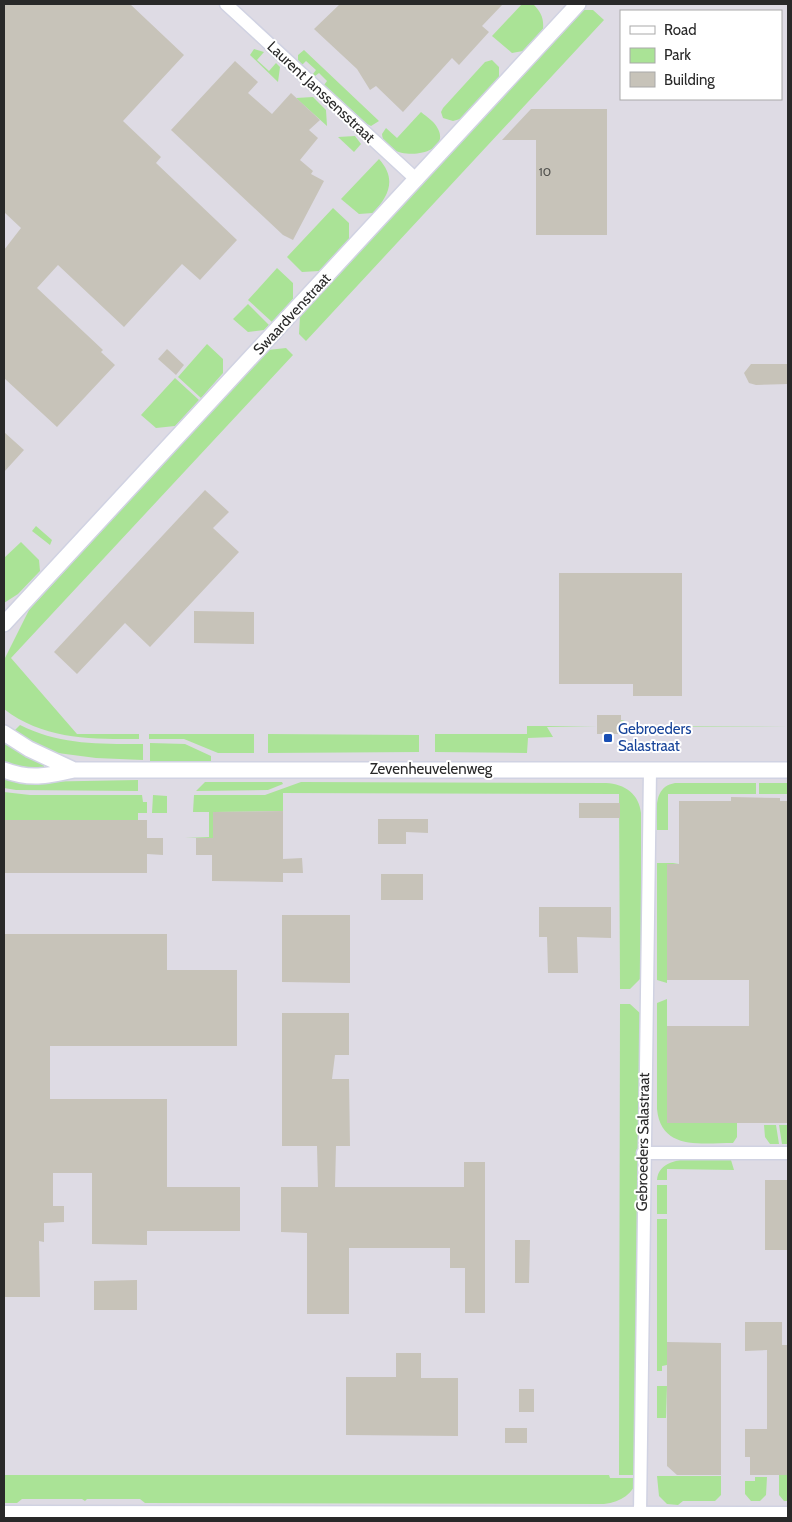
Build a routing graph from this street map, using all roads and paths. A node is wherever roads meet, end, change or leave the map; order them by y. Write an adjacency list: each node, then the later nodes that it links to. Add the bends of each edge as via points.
1 (226, 4): 3 (street, Laurent Janssensstraat)
2 (578, 4): 3 (street, Swaardvenstraat)
3 (416, 180): 4 (street, Swaardvenstraat)
4 (4, 624)
5 (4, 733): 7 (street, Zevenheuvelenweg, via 29,750)
6 (4, 770): 7 (street, Zevenheuvelenweg, via 42,777)
7 (74, 770): 8 (street, Zevenheuvelenweg)
8 (650, 770): 9 (street, Zevenheuvelenweg); 10 (street, Gebroeders Salastraat)
9 (788, 770)
10 (643, 1153): 11 (street); 13 (street, Gebroeders Salastraat)
11 (788, 1153)
12 (4, 1512): 13 (street)
13 (640, 1513): 14 (street)
14 (788, 1513)

